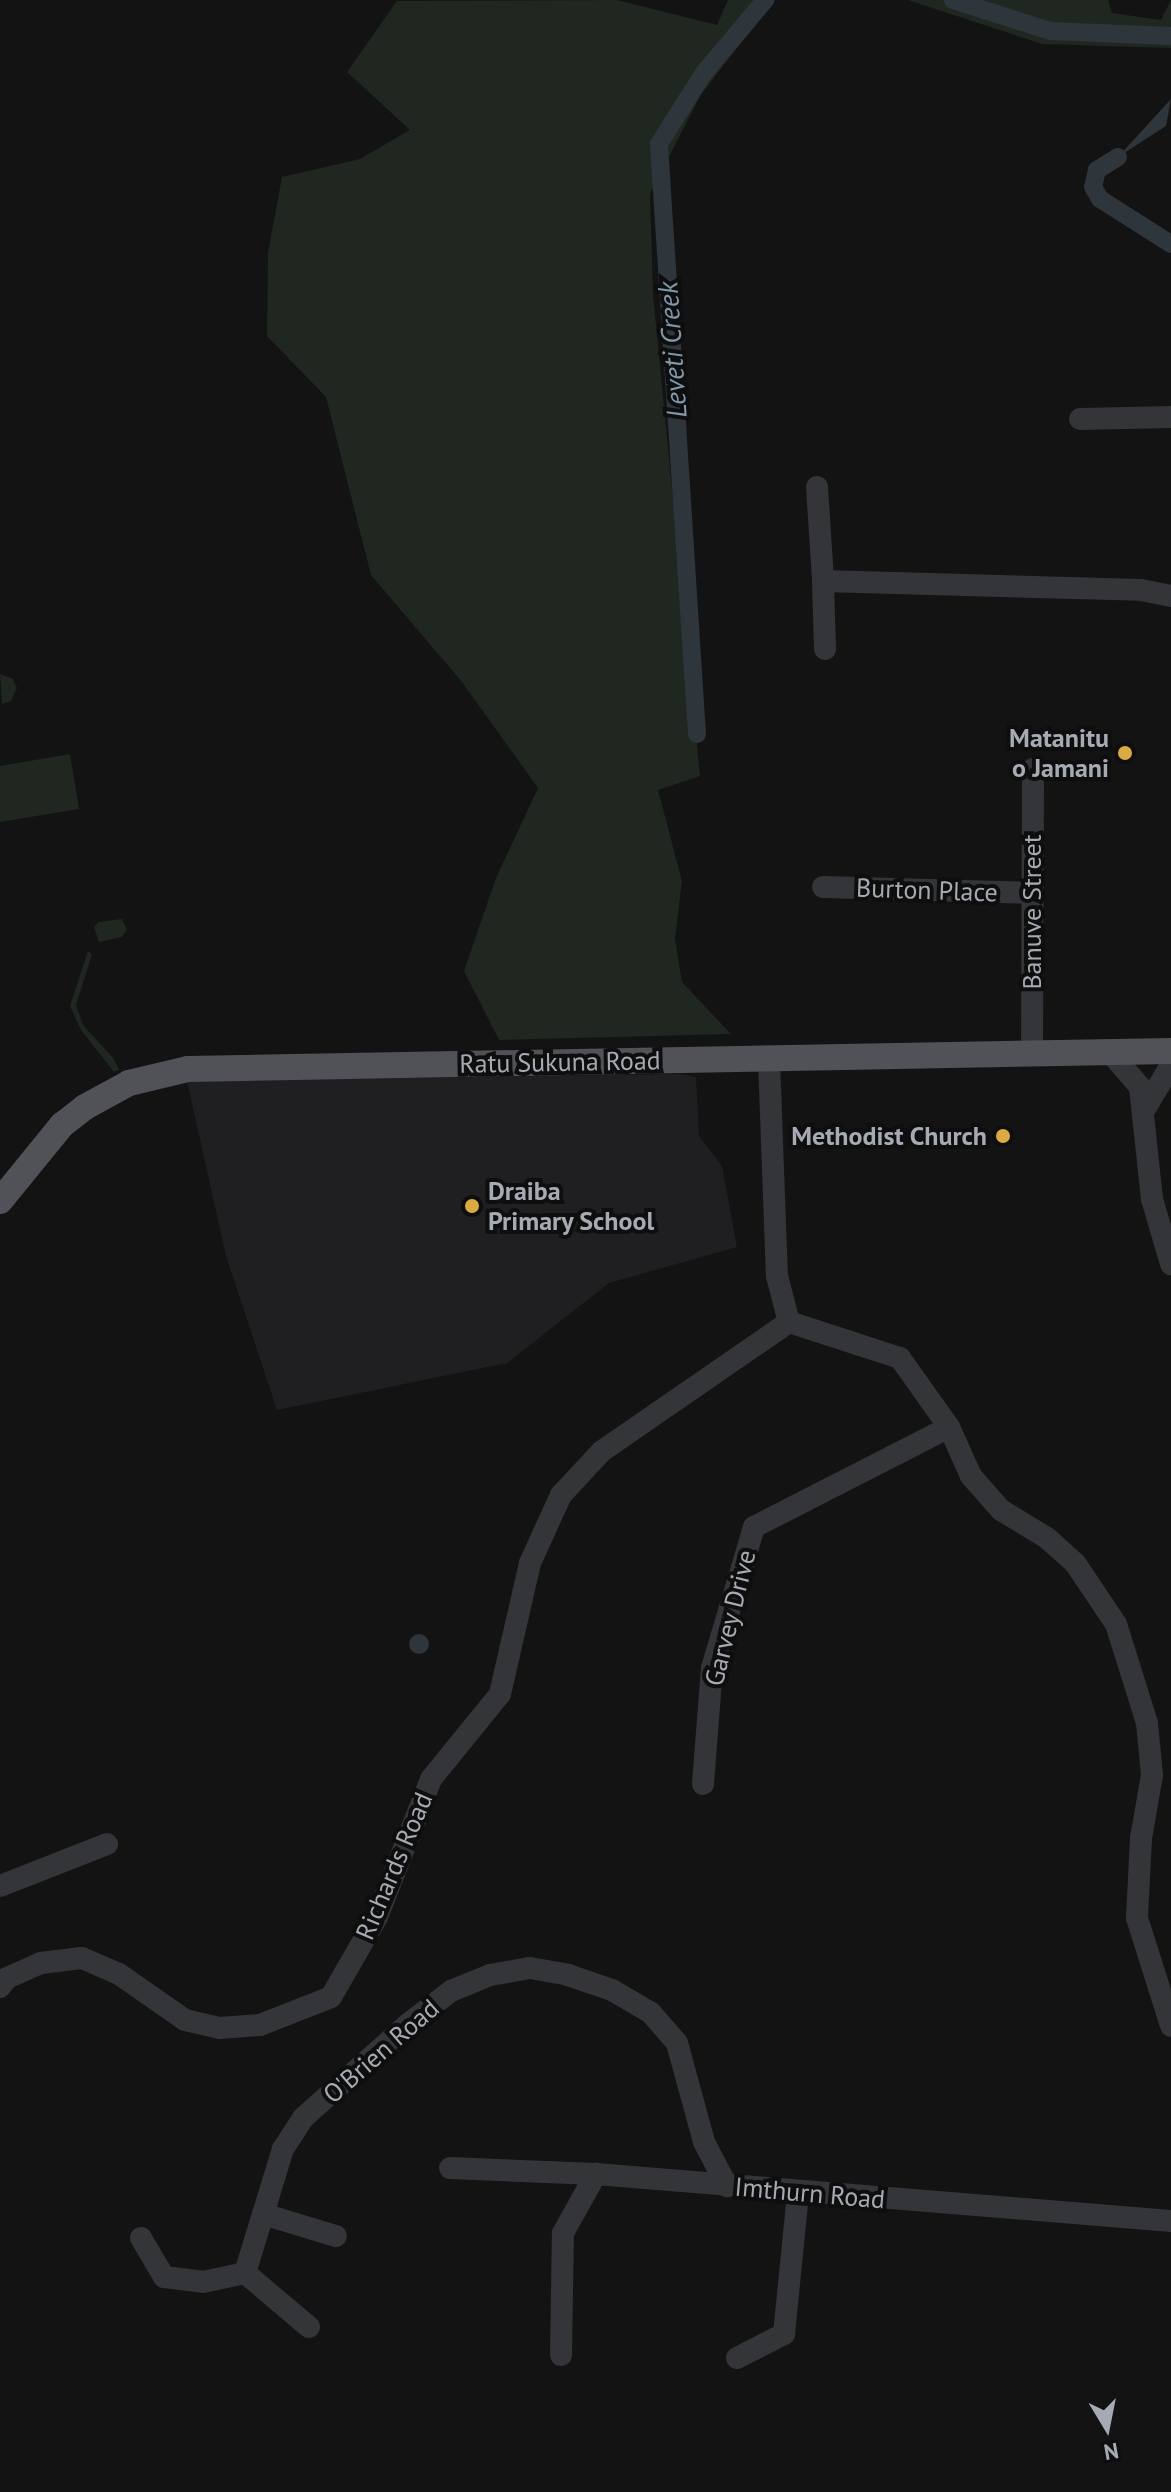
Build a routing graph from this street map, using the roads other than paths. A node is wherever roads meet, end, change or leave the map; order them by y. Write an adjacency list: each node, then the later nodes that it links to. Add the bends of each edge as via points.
1 (1171, 417): 2 (street)
2 (1080, 419)
3 (817, 487): 4 (street)
4 (823, 581): 5 (street, via 1141,590); 6 (street)
5 (1171, 596)
6 (825, 649)
7 (1033, 769): 9 (street, Banuve Street)
8 (823, 887): 9 (street, Burton Place)
9 (1032, 893): 12 (street, Banuve Street)
10 (1171, 1051): 11 (main road, Ratu Sukuna Road)
11 (1110, 1052): 12 (main road, Ratu Sukuna Road); 15 (street, via 1140,1087)
12 (1032, 1054): 13 (main road, Ratu Sukuna Road)
13 (769, 1060): 16 (main road, Ratu Sukuna Road, via 248,1068 155,1075 110,1092 62,1125); 18 (street, via 777,1276)
14 (1171, 1065): 15 (street)
15 (1146, 1107): 17 (street, via 1152,1199)
16 (0, 1201)
17 (1171, 1264)
18 (789, 1322): 19 (street, via 900,1358); 23 (street, Richards Road, via 602,1451 561,1495 530,1563 500,1694 431,1779 377,1917 331,1997 260,2025 219,2028 185,2020 119,1974 82,1958 41,1963 7,1978)
19 (949, 1427): 20 (street, Garvey Drive, via 754,1527 712,1668); 24 (street, via 971,1476 1001,1510 1047,1538 1075,1563 1116,1624 1147,1723 1152,1775 1141,1838 1137,1918)
20 (703, 1784)
21 (107, 1844): 22 (street)
22 (0, 1886)
23 (0, 1987)
24 (1171, 2026)
25 (450, 2168): 26 (street, Imthurn Road)
26 (596, 2174): 27 (street, Imthurn Road); 35 (street, via 563,2233)
27 (727, 2186): 28 (street, Imthurn Road); 29 (street, O'Brien Road, via 704,2142 677,2043 651,2013 612,1990 530,1968 490,1975 451,1991 303,2118 283,2149)
28 (798, 2194): 30 (street, Imthurn Road); 36 (street, via 784,2334)
29 (263, 2214): 31 (street); 33 (street, O'Brien Road)
30 (1171, 2221)
31 (336, 2236)
32 (141, 2238): 33 (street, via 164,2277 203,2282)
33 (245, 2273): 34 (street)
34 (309, 2327)
35 (561, 2355)
36 (737, 2358)

